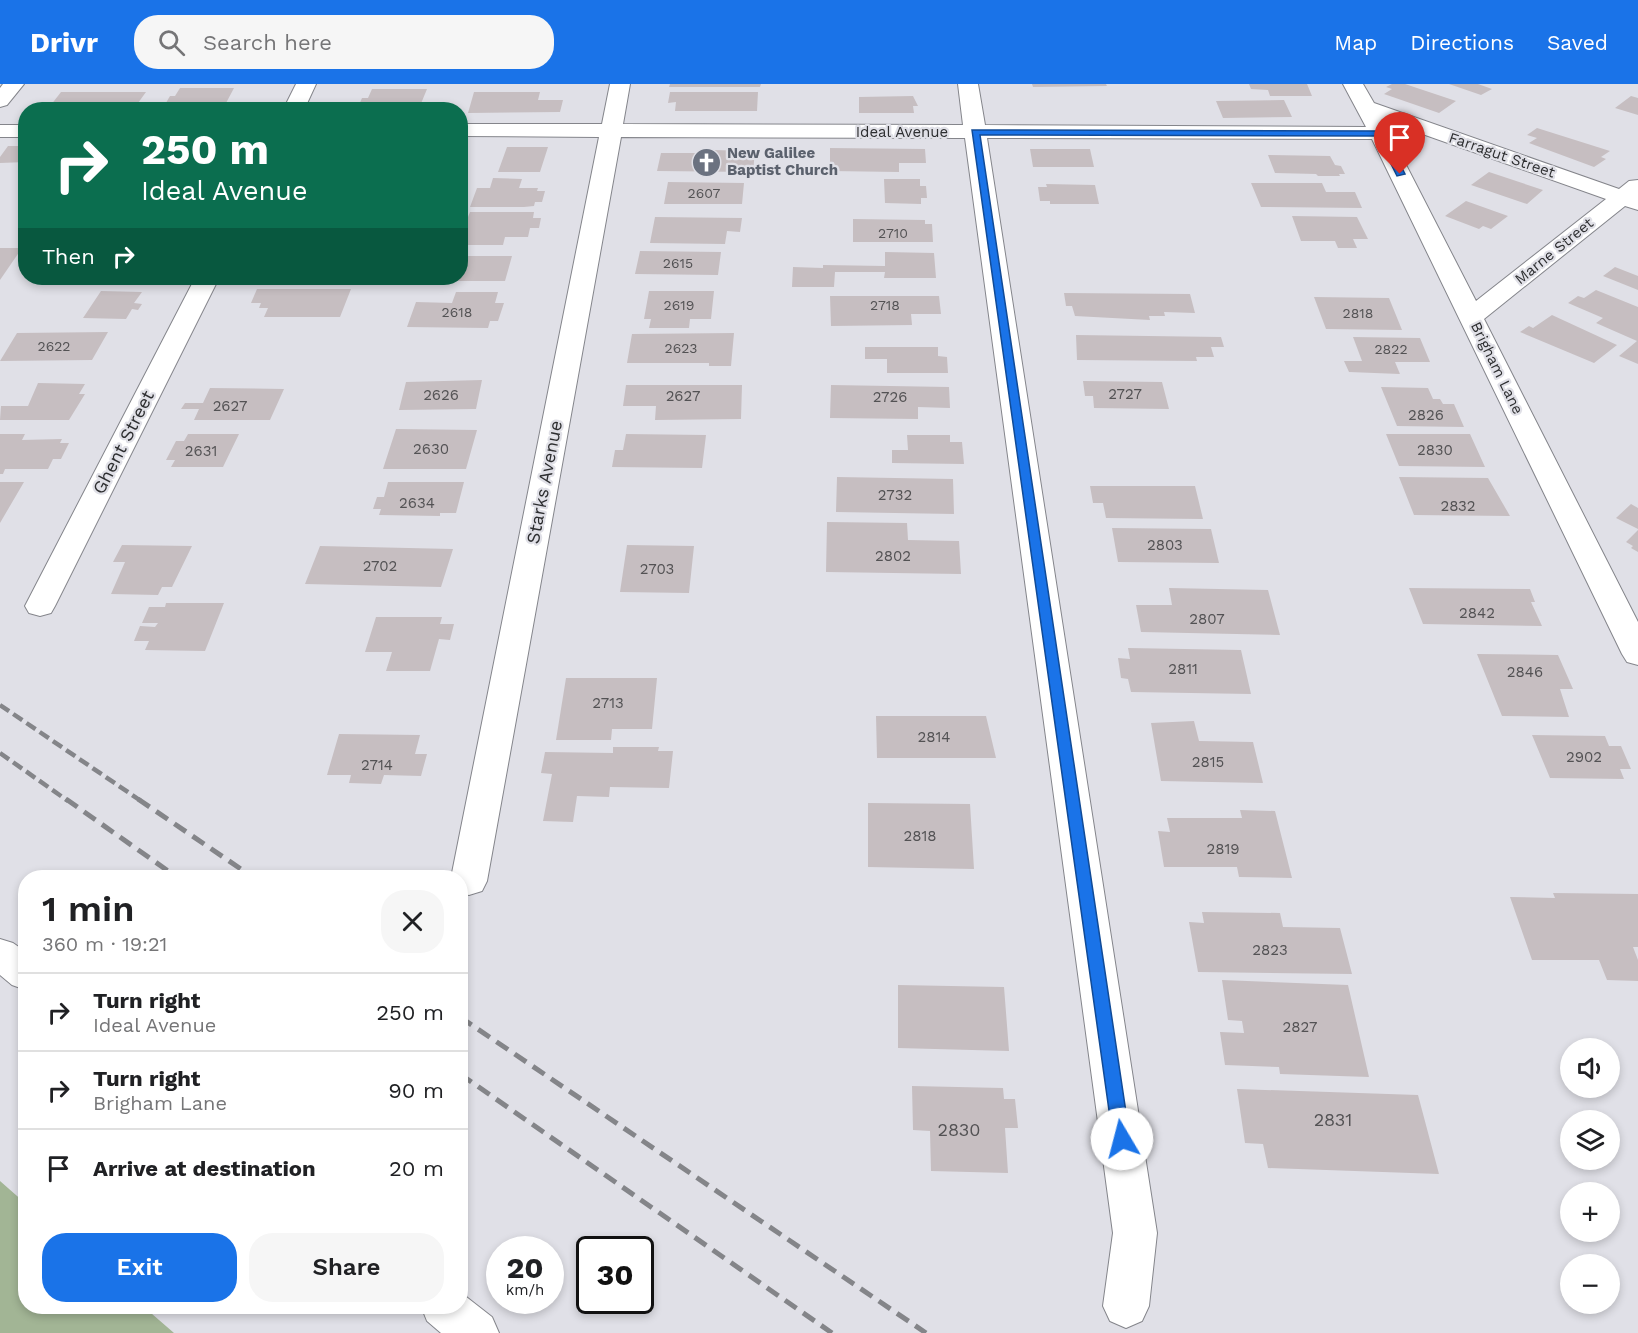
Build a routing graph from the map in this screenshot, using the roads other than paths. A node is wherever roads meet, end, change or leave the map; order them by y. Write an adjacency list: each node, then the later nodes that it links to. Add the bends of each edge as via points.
1 (14, 84): 6 (street)
2 (306, 84): 7 (street)
3 (620, 84): 12 (street, Starks Avenue)
4 (968, 84): 13 (street)
5 (1353, 84): 8 (street, Brigham Lane)
6 (0, 101)
7 (297, 102)
8 (1366, 107): 14 (street, Brigham Lane); 15 (street, Farragut Street)
9 (468, 130): 12 (street, Ideal Avenue)
10 (0, 131): 11 (street)
11 (18, 131)
12 (611, 131): 13 (street, Ideal Avenue); 20 (street, Starks Avenue)
13 (975, 132): 14 (street, Ideal Avenue); 23 (street, via 1135,1233)
14 (1380, 133): 17 (street, Brigham Lane)
15 (1632, 195): 17 (street, Marne Street)
16 (203, 285): 18 (street, Ghent Street)
17 (1472, 317): 19 (street, Brigham Lane)
18 (40, 606)
19 (1638, 654)
20 (469, 881)
21 (0, 954): 22 (street)
22 (18, 968)
23 (1126, 1306)
24 (453, 1314): 25 (street)
25 (476, 1333)

